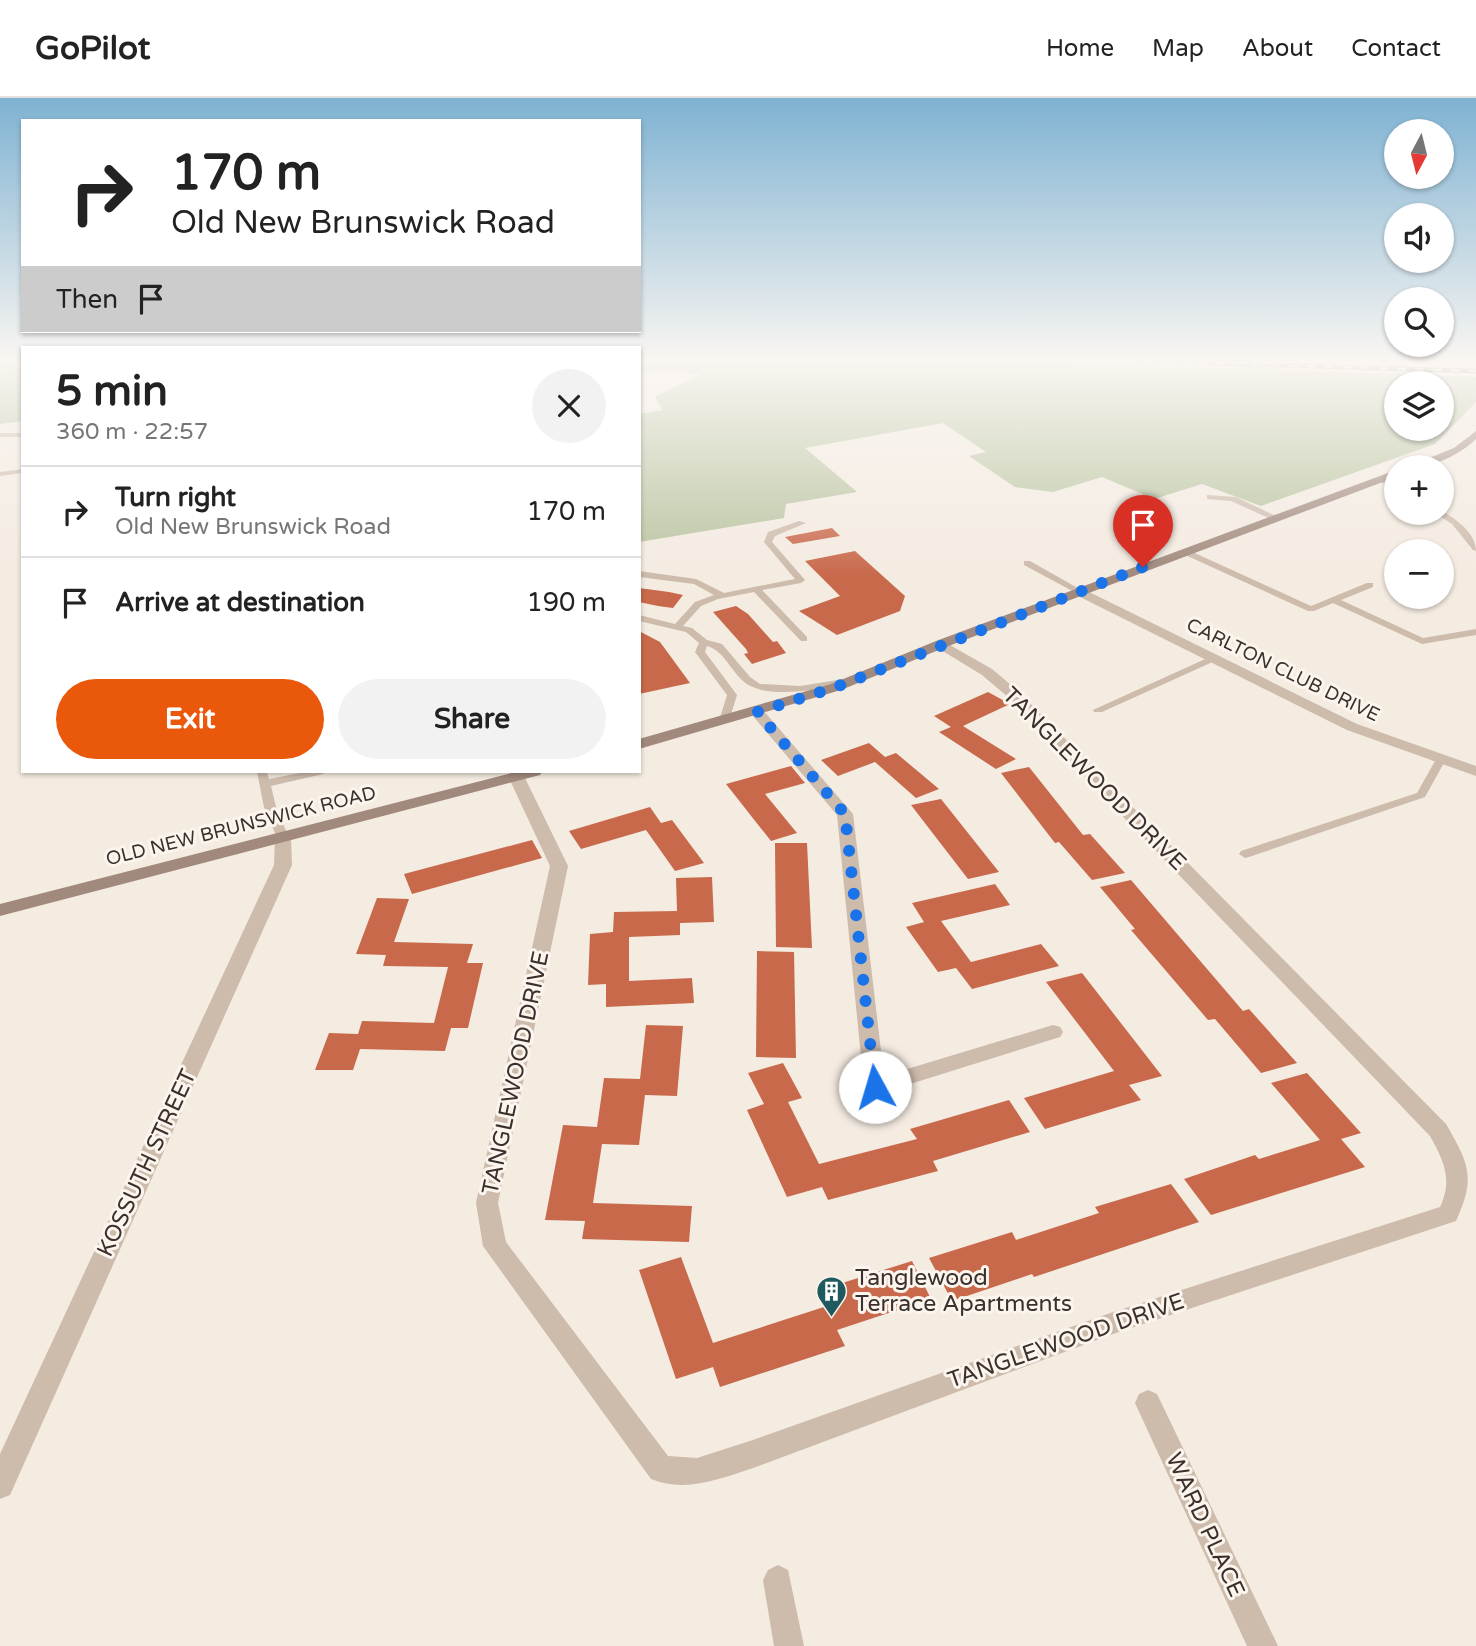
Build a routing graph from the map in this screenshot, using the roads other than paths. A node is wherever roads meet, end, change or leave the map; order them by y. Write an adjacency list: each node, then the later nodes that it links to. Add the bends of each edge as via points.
1 (1476, 434): 4 (main road)
2 (0, 435): 3 (lane)
3 (21, 435)
4 (1458, 450): 5 (main road); 6 (main road)
5 (1444, 455)
6 (1476, 456)
7 (21, 470): 8 (lane)
8 (0, 474)
9 (1384, 478): 10 (main road)
10 (1381, 479): 11 (lane); 13 (main road)
11 (1384, 481)
12 (1210, 497): 13 (lane, via 1233,499)
13 (1276, 518): 17 (main road)
14 (802, 523): 21 (lane, via 771,534 768,542 801,580)
15 (1454, 523): 16 (lane)
16 (1476, 548)
17 (1186, 551): 22 (main road); 24 (lane, via 1311,609)
18 (1027, 563): 22 (lane)
19 (641, 574): 23 (lane, via 696,582)
20 (1370, 585): 24 (lane)
21 (756, 589): 23 (lane); 28 (lane)
22 (1079, 591): 30 (main road); 31 (street, CARLTON CLUB DRIVE)
23 (722, 596): 26 (lane, via 698,604)
24 (1333, 600): 27 (lane, via 1422,641)
25 (641, 618): 26 (lane)
26 (678, 626): 29 (lane)
27 (1476, 632)
28 (804, 639)
29 (704, 642): 32 (lane, via 719,646 757,687 800,689); 35 (lane, via 700,652 732,695)
30 (941, 643): 32 (main road); 40 (street, TANGLEWOOD DRIVE, via 1013,694 1438,1130 1456,1163 1461,1191 1448,1214 1113,1323 753,1454 697,1472 661,1469 495,1246 487,1203 559,866)
31 (1214, 658): 33 (lane); 37 (street, CARLTON CLUB DRIVE, via 1352,727)
32 (851, 681): 34 (main road)
33 (1098, 710)
34 (757, 712): 35 (main road); 45 (street, via 845,814 875,1087)
35 (724, 721): 36 (main road)
36 (641, 743)
37 (1440, 761): 38 (street, CARLTON CLUB DRIVE); 43 (lane, via 1421,795)
38 (1476, 771)
39 (310, 773): 41 (lane)
40 (525, 774): 42 (main road, OLD NEW BRUNSWICK ROAD)
41 (263, 778): 42 (lane)
42 (283, 838): 44 (main road, OLD NEW BRUNSWICK ROAD); 47 (street, KOSSUTH STREET, via 283,865)
43 (1245, 854)
44 (0, 910)
45 (1053, 1032)
46 (1148, 1403): 50 (street, WARD PLACE)
47 (0, 1485)
48 (778, 1580): 49 (street)
49 (789, 1646)
50 (1263, 1646)

